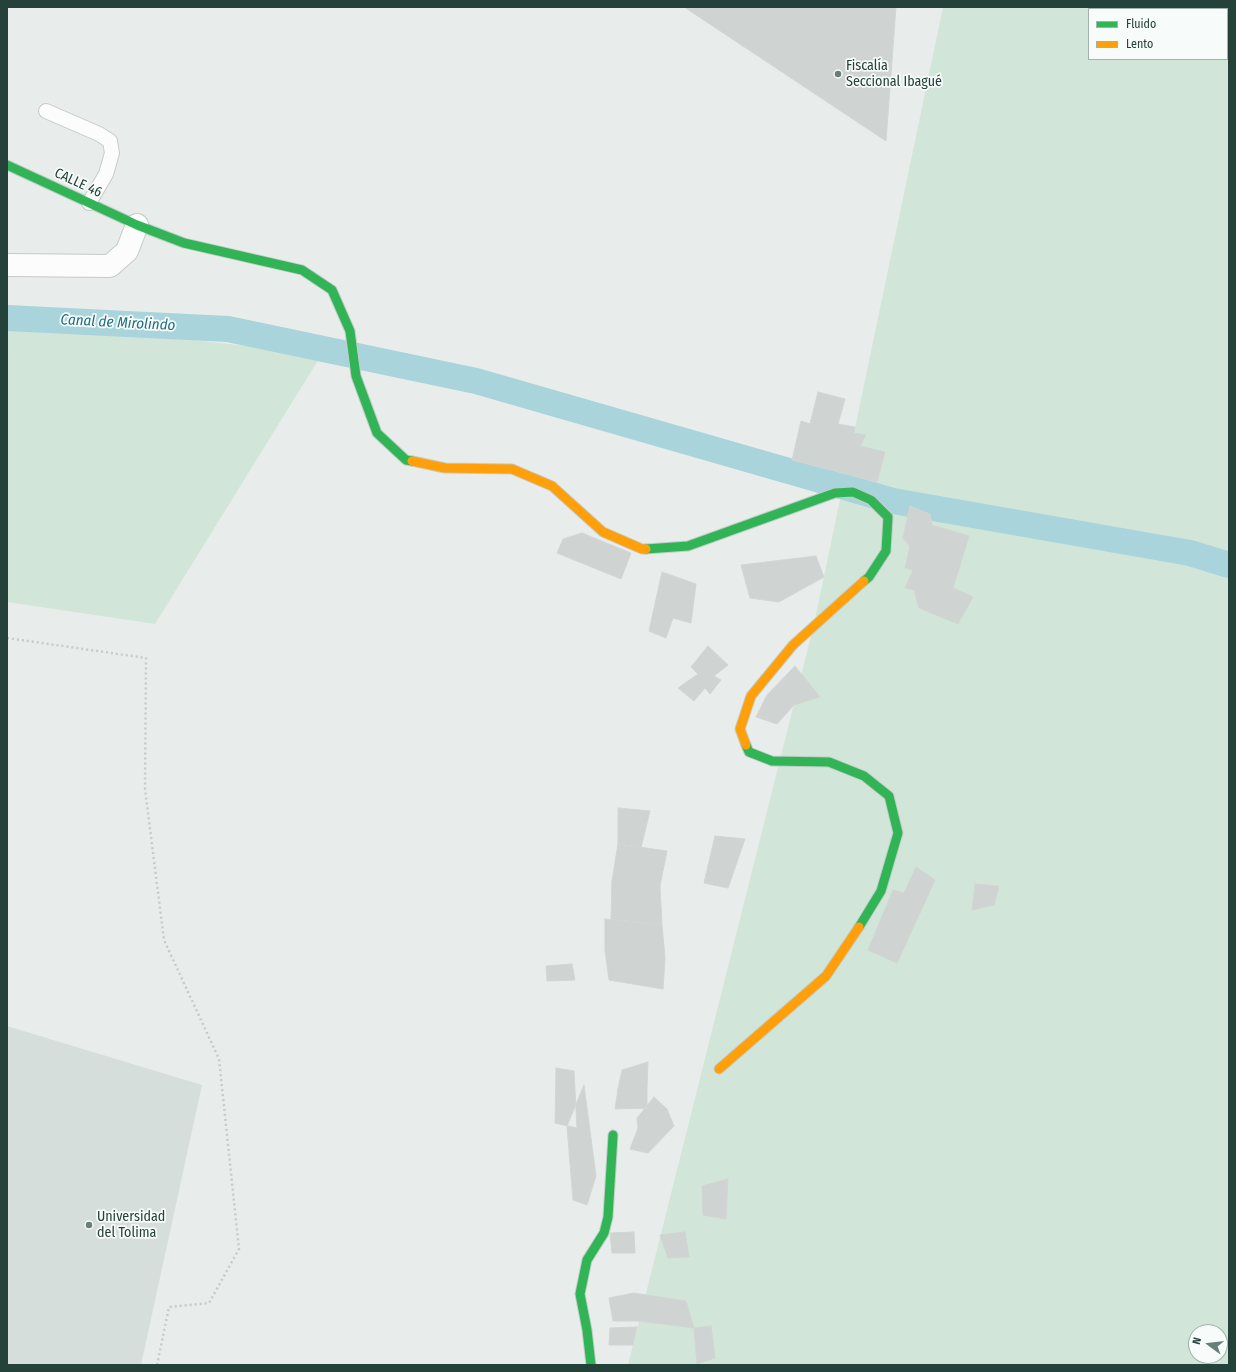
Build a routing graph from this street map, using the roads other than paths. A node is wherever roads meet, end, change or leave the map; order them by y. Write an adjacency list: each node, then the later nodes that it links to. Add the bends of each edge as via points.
1 (46, 111): 3 (lane, via 110,141 112,153 106,174)
2 (7, 165): 3 (street, CALLE 46)
3 (90, 203): 4 (street, CALLE 46)
4 (137, 225): 5 (street, via 127,251 110,266); 6 (street, CALLE 46, via 184,243 302,270 332,290 350,331 356,376 377,433 406,460 445,468 512,469 552,486 603,532 642,548 688,546 835,493 852,492 871,500 888,518 886,551 869,577 793,645 751,696 740,729 749,752 772,761 829,762 864,776 889,796 898,833 881,890 826,976)
5 (7, 265)
6 (719, 1069)
7 (613, 1135): 8 (street, via 608,1217 604,1234 587,1260 580,1294 588,1330)
8 (591, 1365)

